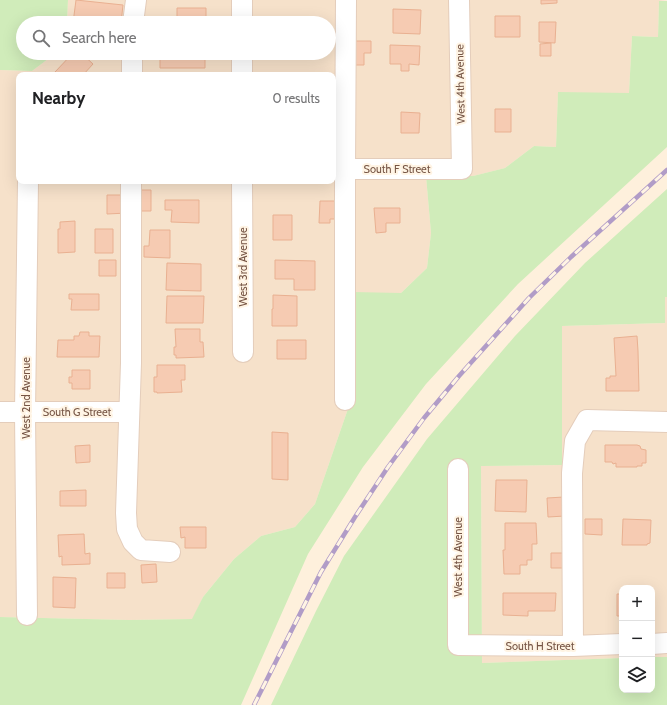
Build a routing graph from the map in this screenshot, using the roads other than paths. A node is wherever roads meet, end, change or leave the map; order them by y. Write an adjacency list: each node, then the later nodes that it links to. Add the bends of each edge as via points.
1 (136, 0): 5 (street)
2 (242, 0): 6 (street)
3 (346, 0): 11 (street)
4 (459, 0): 12 (street, West 4th Avenue)
5 (134, 16)
6 (242, 16)
7 (132, 60): 9 (street)
8 (242, 60): 10 (street)
9 (132, 72)
10 (242, 72)
11 (339, 169): 12 (street, South F Street); 17 (street)
12 (462, 169)
13 (28, 184): 19 (street, West 2nd Avenue)
14 (131, 184): 20 (street)
15 (242, 184): 16 (street, West 3rd Avenue)
16 (243, 352)
17 (345, 400)
18 (0, 412): 19 (street, South G Street)
19 (25, 412): 20 (street, South G Street); 24 (street, West 2nd Avenue)
20 (129, 412): 23 (street, via 127,529 133,542 142,550)
21 (667, 422): 29 (street, via 587,420 575,441 572,473)
22 (458, 469): 28 (street, West 4th Avenue)
23 (170, 552)
24 (27, 615)
25 (667, 643): 27 (street)
26 (619, 644): 29 (street, South H Street)
27 (655, 644)
28 (458, 645): 29 (street, South H Street)
29 (573, 646)

